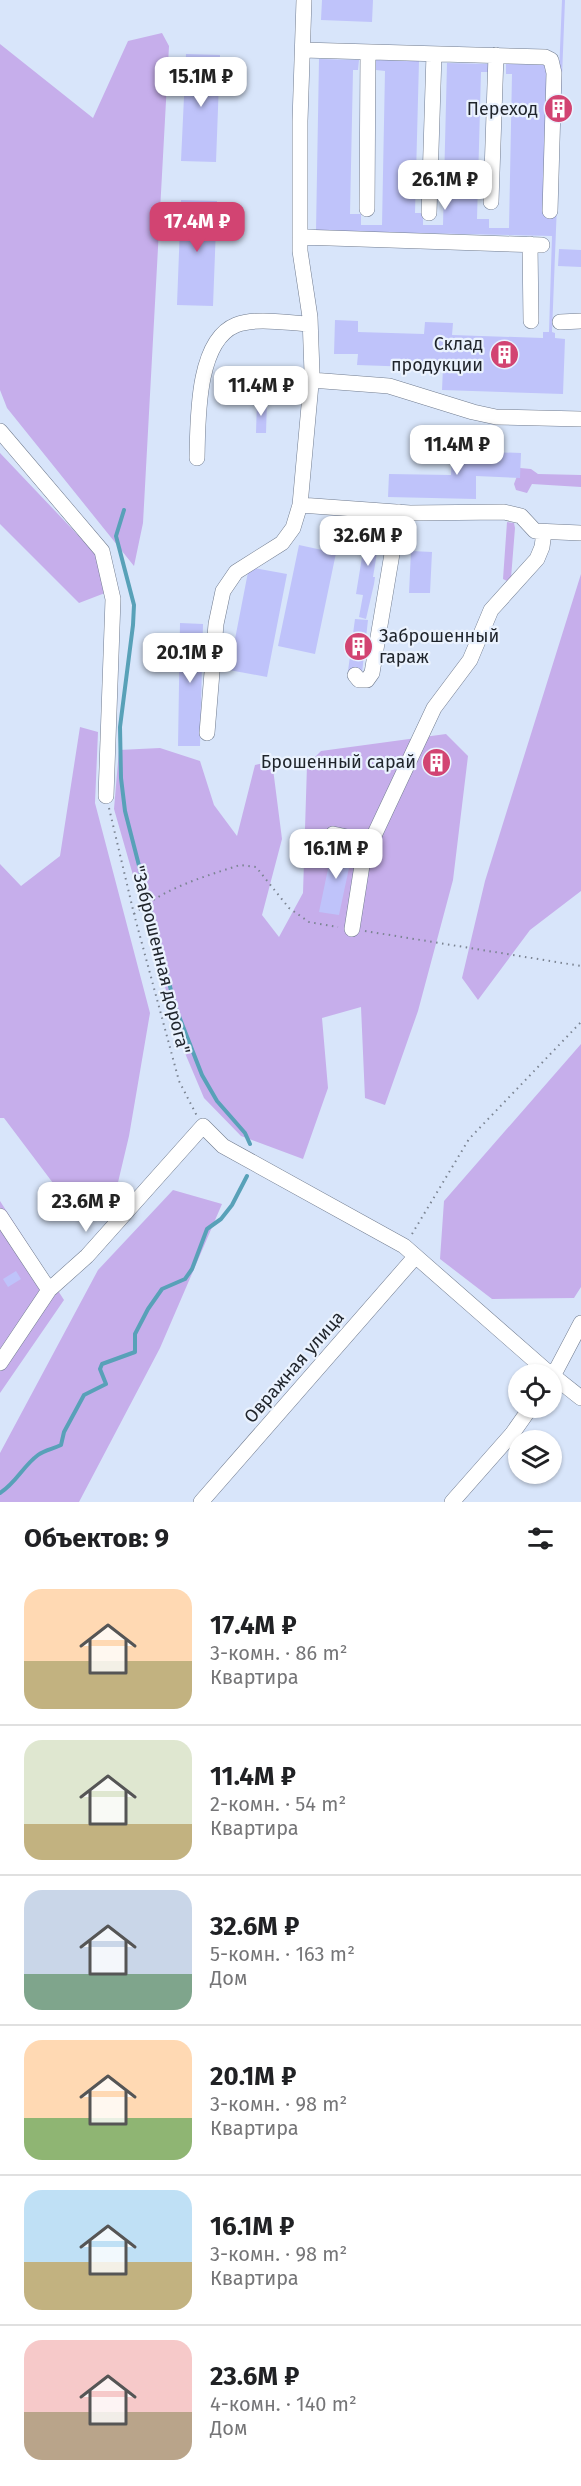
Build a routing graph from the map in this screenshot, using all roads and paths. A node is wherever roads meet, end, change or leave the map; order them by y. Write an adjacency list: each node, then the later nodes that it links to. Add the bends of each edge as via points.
1 (304, 0): 2 (street)
2 (303, 50): 3 (street); 10 (street)
3 (368, 52): 4 (street); 7 (street)
4 (434, 54): 5 (street); 9 (street)
5 (496, 56): 6 (street); 8 (street, via 545,57 553,63)
6 (491, 202)
7 (367, 209)
8 (550, 211)
9 (429, 213)
10 (300, 237): 11 (street, via 536,244); 14 (street)
11 (531, 321)
12 (581, 321): 13 (street)
13 (560, 322)
14 (310, 324): 15 (street); 18 (street, via 246,322 218,338 207,360 200,397)
15 (311, 380): 16 (street, via 389,386 496,417); 19 (street)
16 (581, 419)
17 (0, 431): 25 (street, via 102,551 114,599)
18 (197, 458)
19 (300, 505): 20 (street); 24 (street, via 293,528 282,543 236,572 223,591 216,624)
20 (399, 512): 21 (street, via 504,512 521,516 530,527); 23 (street, via 372,673 367,680 359,680)
21 (544, 532): 22 (street); 27 (street, via 537,559 491,610 470,660 434,708)
22 (581, 533)
23 (355, 675)
24 (207, 733)
25 (106, 796): 28 (path, "Заброшенная дорога")
26 (333, 834): 27 (street)
27 (370, 842): 29 (street, via 363,859)
28 (134, 914): 29 (path, via 163,893 240,865 256,867 289,908 309,922); 32 (path, "Заброшенная дорога", via 179,1081)
29 (352, 929): 30 (path)
30 (581, 966)
31 (581, 1022): 34 (path, via 469,1139)
32 (203, 1126): 34 (street, via 223,1146); 36 (street, via 87,1256)
33 (0, 1216): 36 (street)
34 (404, 1246): 35 (street)
35 (416, 1257): 39 (street); 44 (street, Овражная улица)
36 (49, 1290): 38 (street)
37 (581, 1323): 40 (street)
38 (0, 1363)
39 (538, 1364)
40 (559, 1364)
41 (562, 1384): 42 (street)
42 (581, 1398)
43 (523, 1418): 45 (street)
44 (201, 1502)
45 (452, 1502)

